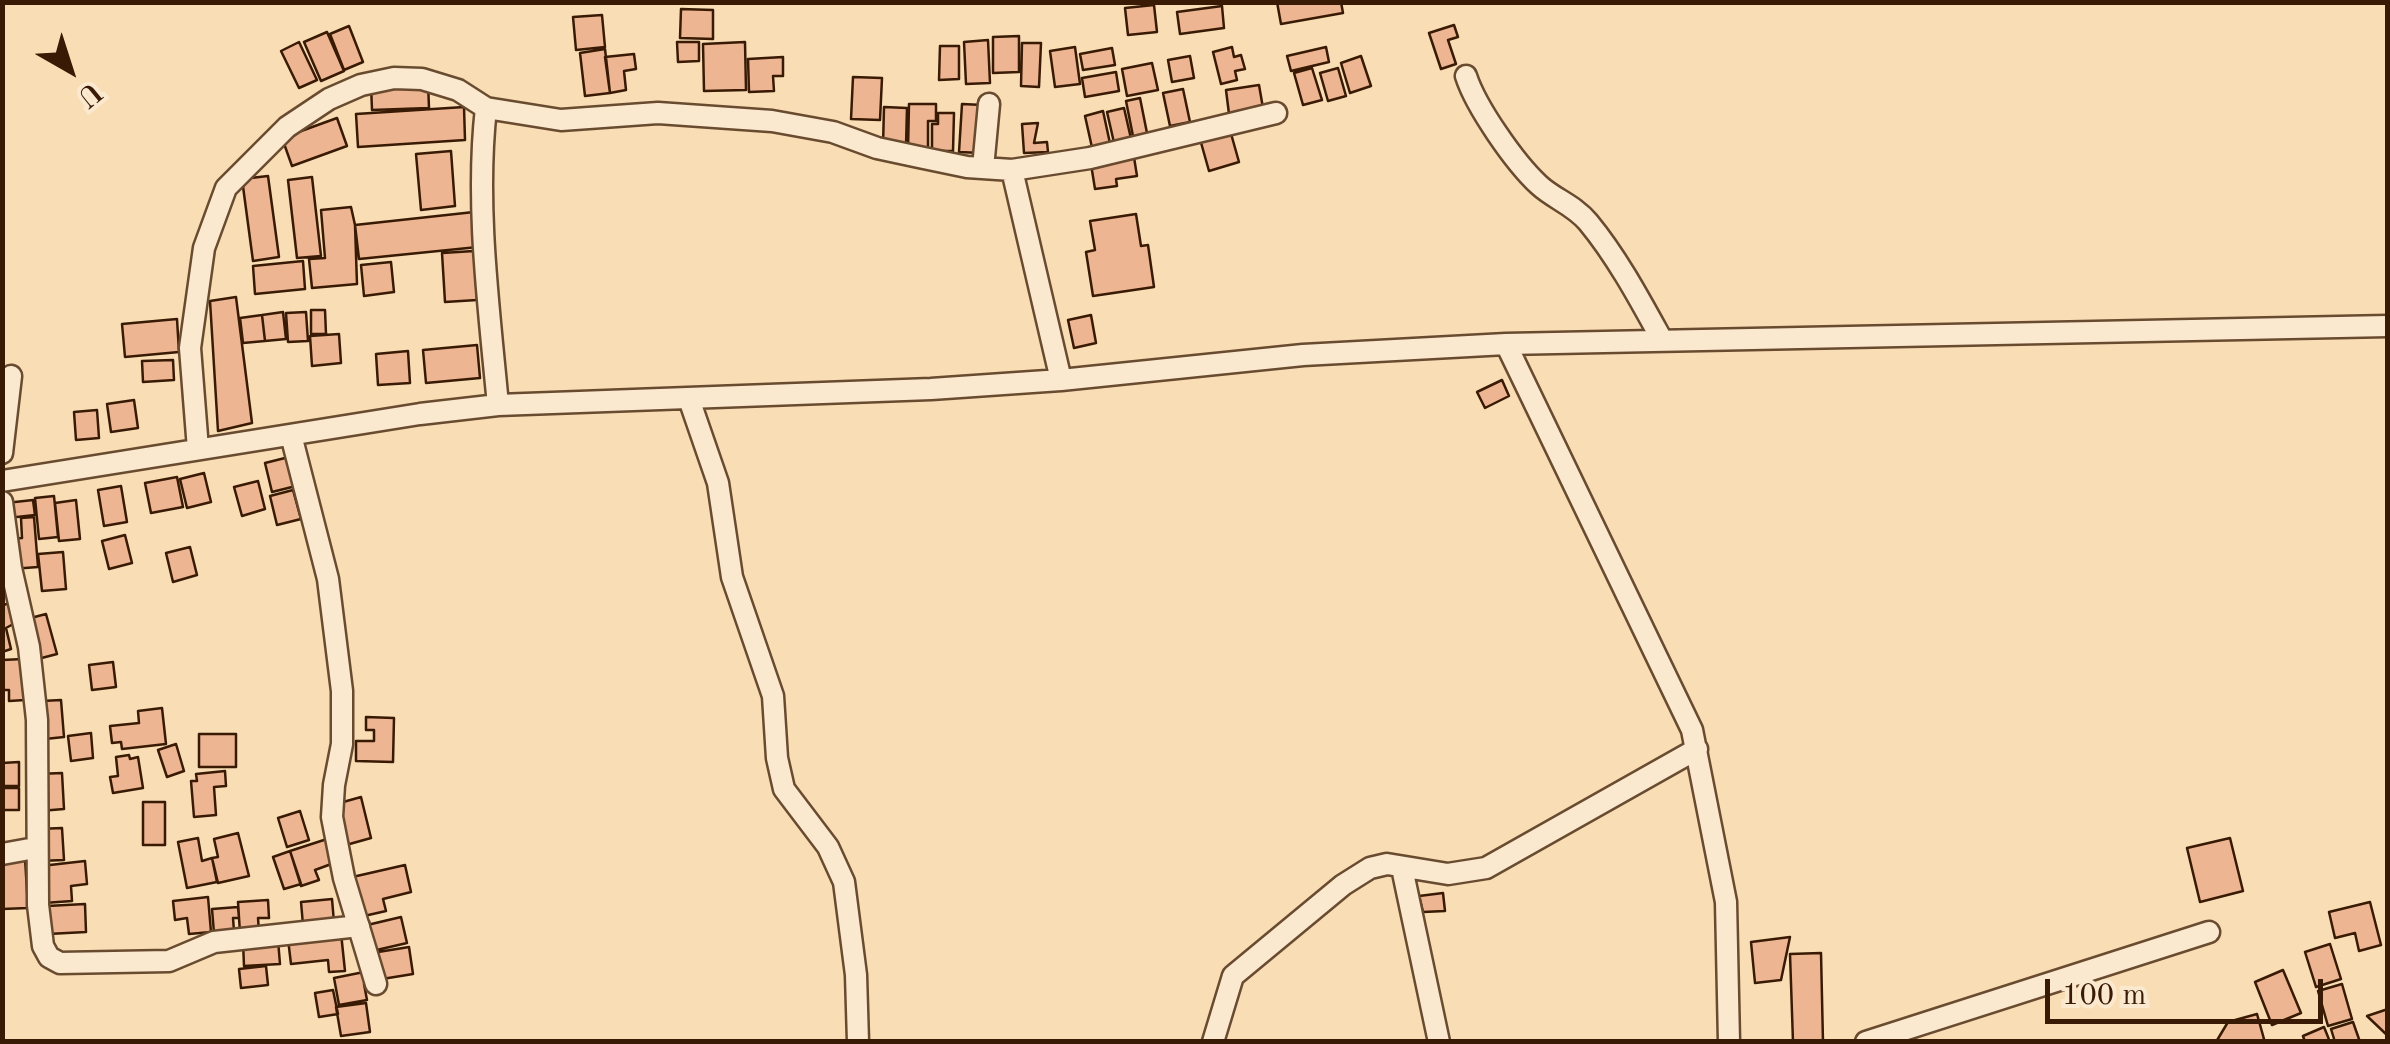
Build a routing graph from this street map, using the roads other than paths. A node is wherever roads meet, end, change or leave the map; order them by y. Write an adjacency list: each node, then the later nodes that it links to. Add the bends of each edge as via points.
1 (1466, 76): 8 (street, via 1484,113 1537,184 1592,226)
2 (989, 104): 5 (street)
3 (486, 108): 5 (street, via 561,120 658,113 772,120); 13 (street, via 482,147); 15 (street, via 422,79 361,85 288,126 226,188 204,248 190,348)
4 (1276, 113): 6 (street)
5 (983, 168): 6 (street)
6 (1012, 170): 11 (street)
7 (2388, 326): 8 (street)
8 (1662, 340): 9 (street)
9 (1506, 344): 11 (street, via 1303,355); 19 (street, via 1672,683)
10 (11, 376): 16 (street)
11 (1061, 380): 12 (street)
12 (689, 398): 13 (street); 26 (street, via 718,483 732,577 773,696 784,788 828,846 844,882)
13 (498, 405): 14 (street)
14 (292, 435): 15 (street); 23 (street, via 328,579 342,691 332,817)
15 (198, 450): 17 (street)
16 (2, 453)
17 (2, 481)
18 (2, 502): 20 (street, via 35,702)
19 (1697, 749): 22 (street, via 1486,868 1448,874); 29 (street, via 1726,902)
20 (36, 848): 21 (street); 23 (street, via 43,946 60,963 168,961 214,942)
21 (2, 854)
22 (1402, 868): 27 (street, via 1370,868 1343,884 1246,962 1233,976); 28 (street)
23 (358, 926): 25 (street)
24 (2209, 932): 30 (street)
25 (376, 984)
26 (858, 1042)
27 (1212, 1042)
28 (1439, 1042)
29 (1728, 1042)
30 (1866, 1042)

